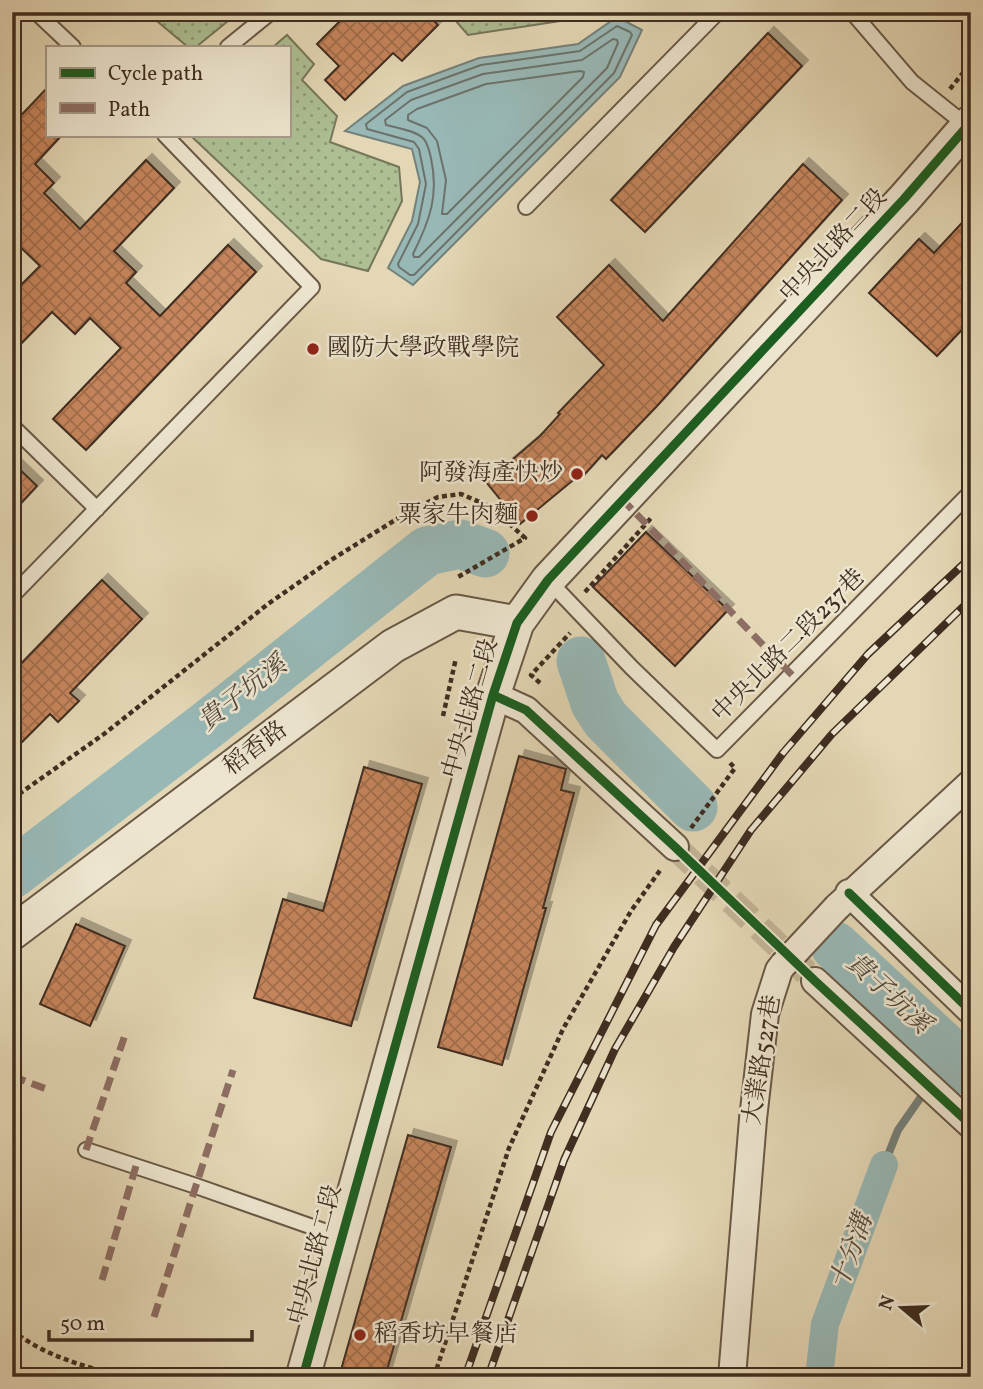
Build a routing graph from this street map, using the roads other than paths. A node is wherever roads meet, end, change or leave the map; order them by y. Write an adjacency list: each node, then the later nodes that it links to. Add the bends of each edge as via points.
1 (36, 12): 5 (lane)
2 (271, 12): 6 (lane)
3 (718, 12): 9 (lane)
4 (852, 12): 7 (lane, via 912,82)
5 (72, 46)
6 (229, 46)
7 (969, 124): 13 (street, 中央北路二段)
8 (166, 136): 12 (lane, via 312,287)
9 (526, 207)
10 (12, 426): 12 (lane)
11 (971, 492): 13 (lane, 中央北路二段237巷, via 717,750)
12 (97, 509): 14 (lane)
13 (548, 580): 15 (street, 中央北路二段)
14 (12, 596)
15 (517, 623): 16 (street, 中央北路二段); 20 (street, 稻香路, via 456,612 393,646)
16 (493, 695): 18 (street, via 526,710); 25 (street, 中央北路二段)
17 (971, 783): 19 (street, 大業路527巷)
18 (676, 848)
19 (843, 900): 22 (street); 27 (street, 大業路527巷, bridge, via 779,970 765,1014)
20 (12, 933)
21 (815, 981): 23 (street)
22 (971, 1012)
23 (971, 1125)
24 (86, 1150): 25 (lane)
25 (341, 1237): 26 (street, 中央北路二段)
26 (303, 1377)
27 (732, 1377)

